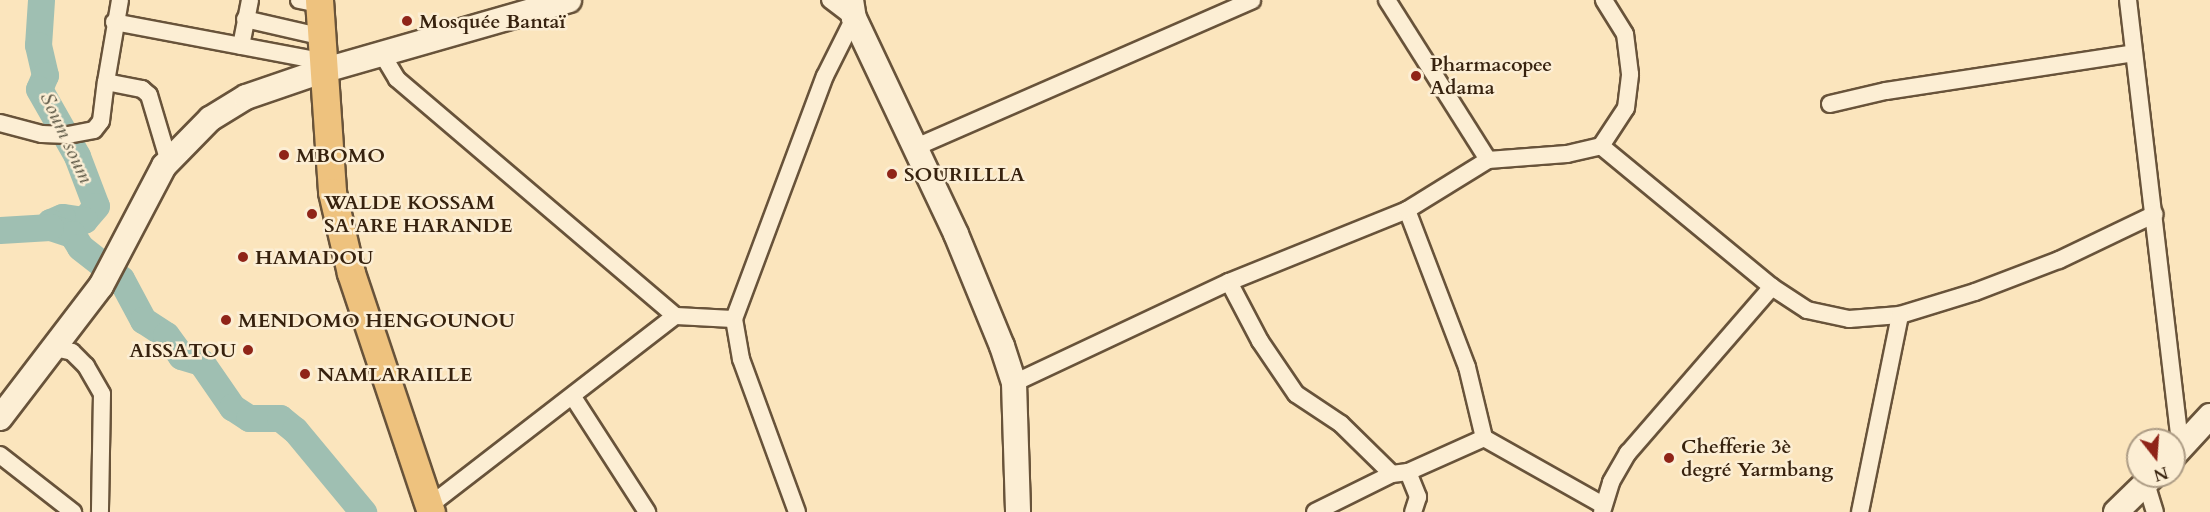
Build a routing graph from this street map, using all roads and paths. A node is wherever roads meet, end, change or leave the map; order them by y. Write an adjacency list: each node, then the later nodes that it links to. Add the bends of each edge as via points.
1 (120, 0): 12 (street)
2 (250, 0): 11 (street)
3 (569, 0): 15 (main road)
4 (830, 0): 10 (street)
5 (1252, 0): 21 (street)
6 (1387, 0): 22 (street)
7 (1605, 0): 20 (street, via 1625,34 1630,74 1626,108)
8 (2128, 0): 14 (street)
9 (312, 1): 16 (main road)
10 (853, 9): 21 (main road); 30 (street)
11 (245, 19): 13 (street); 16 (street)
12 (114, 22): 13 (street); 17 (street)
13 (241, 46): 16 (street)
14 (2134, 53): 18 (street, via 1897,89); 25 (street)
15 (382, 54): 16 (main road); 29 (street, via 397,79)
16 (321, 56): 23 (main road, via 210,119); 44 (main road, via 332,192 351,273)
17 (106, 82): 19 (street, via 99,126 74,135 42,134); 23 (street, via 119,82 149,95)
18 (1830, 104)
19 (0, 123)
20 (1601, 146): 22 (street, via 1567,154); 27 (street)
21 (914, 148): 32 (main road, via 956,234)
22 (1488, 160): 24 (street)
23 (168, 162): 31 (main road, via 101,286)
24 (1407, 210): 26 (street); 37 (street, via 1467,367)
25 (2155, 214): 28 (street, via 2059,260); 36 (street)
26 (1229, 282): 32 (street); 40 (street, via 1260,341 1296,394 1341,424)
27 (1772, 287): 28 (street, via 1807,310 1849,319); 43 (street, via 1628,453)
28 (1900, 315): 52 (street)
29 (675, 316): 30 (street); 33 (street)
30 (734, 319): 48 (street, via 741,359)
31 (55, 348): 35 (main road); 46 (street, via 72,352 86,366 102,394)
32 (1014, 383): 49 (main road)
33 (573, 397): 44 (street); 47 (street)
34 (2210, 416): 38 (main road)
35 (0, 418)
36 (2175, 428)
37 (1484, 438): 40 (street); 43 (street)
38 (2186, 442)
39 (0, 454): 45 (street)
40 (1400, 473): 50 (street); 51 (street, via 1418,497)
41 (2141, 488): 53 (main road)
42 (2151, 488): 54 (street)
43 (1602, 508)
44 (430, 509)
45 (73, 512)
46 (100, 512)
47 (647, 512)
48 (797, 512)
49 (1018, 512)
50 (1315, 512)
51 (1413, 512)
52 (1860, 512)
53 (2116, 512)
54 (2155, 512)

